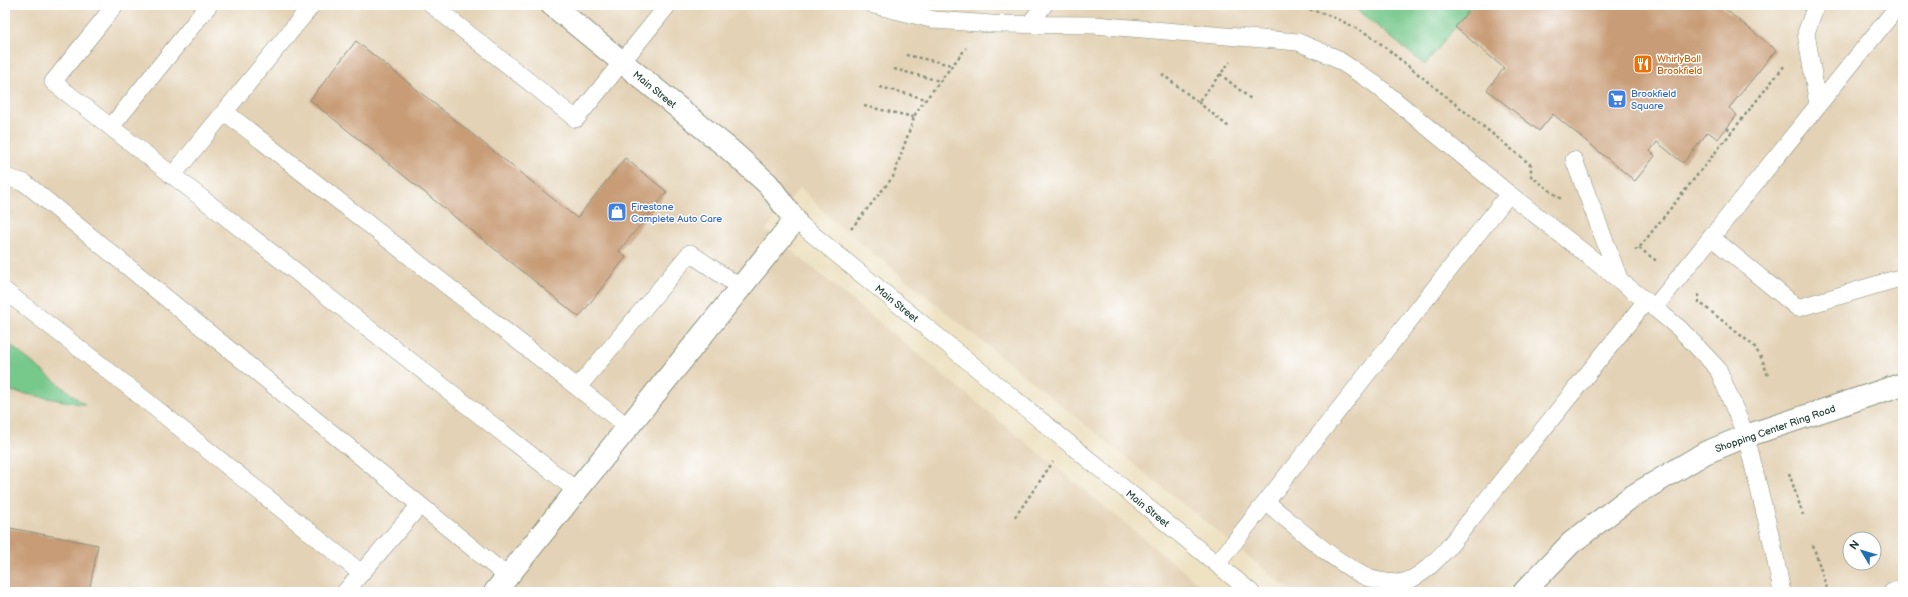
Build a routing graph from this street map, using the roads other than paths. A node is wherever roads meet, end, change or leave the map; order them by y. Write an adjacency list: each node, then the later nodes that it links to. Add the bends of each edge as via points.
1 (115, 5): 15 (lane, via 53,82)
2 (209, 5): 15 (lane)
3 (312, 5): 14 (lane)
4 (432, 5): 12 (lane, via 576,119)
5 (552, 5): 12 (street, Main Street)
6 (668, 5): 12 (lane)
7 (874, 5): 11 (lane, via 935,20)
8 (1044, 5): 11 (lane)
9 (1816, 5): 13 (lane, via 1806,33)
10 (1899, 5): 13 (lane)
11 (1028, 25): 19 (lane, via 1094,25 1298,42 1334,57 1374,84)
12 (622, 62): 20 (street, Main Street, via 768,184)
13 (1818, 105): 21 (lane)
14 (225, 112): 17 (lane); 28 (lane)
15 (111, 127): 17 (lane)
16 (1574, 160): 23 (lane)
17 (172, 176): 31 (lane)
18 (5, 177): 33 (lane, via 25,183)
19 (1509, 194): 23 (lane); 32 (lane)
20 (795, 220): 24 (street); 34 (lane, Main Street)
21 (1711, 237): 22 (lane, via 1798,308); 26 (lane)
22 (1903, 277)
23 (1620, 281): 26 (lane)
24 (741, 288): 28 (lane, via 690,253); 29 (street)
25 (5, 291): 35 (lane)
26 (1650, 304): 30 (lane, via 1680,329 1718,369); 32 (lane, via 1447,549 1409,581 1394,584 1363,576)
27 (1903, 384): 30 (street, Shopping Center Ring Road)
28 (578, 387): 29 (lane)
29 (628, 427): 31 (street)
30 (1746, 436): 40 (street, Shopping Center Ring Road, via 1705,453 1631,496 1572,543); 41 (lane)
31 (577, 491): 36 (street)
32 (1266, 502): 34 (lane)
33 (420, 505): 35 (lane); 36 (lane)
34 (1217, 564): 39 (lane, Main Street)
35 (362, 573): 38 (lane)
36 (502, 584)
37 (1903, 588): 42 (lane)
38 (345, 592)
39 (1251, 592)
40 (1524, 592)
41 (1782, 592)
42 (1892, 592)

